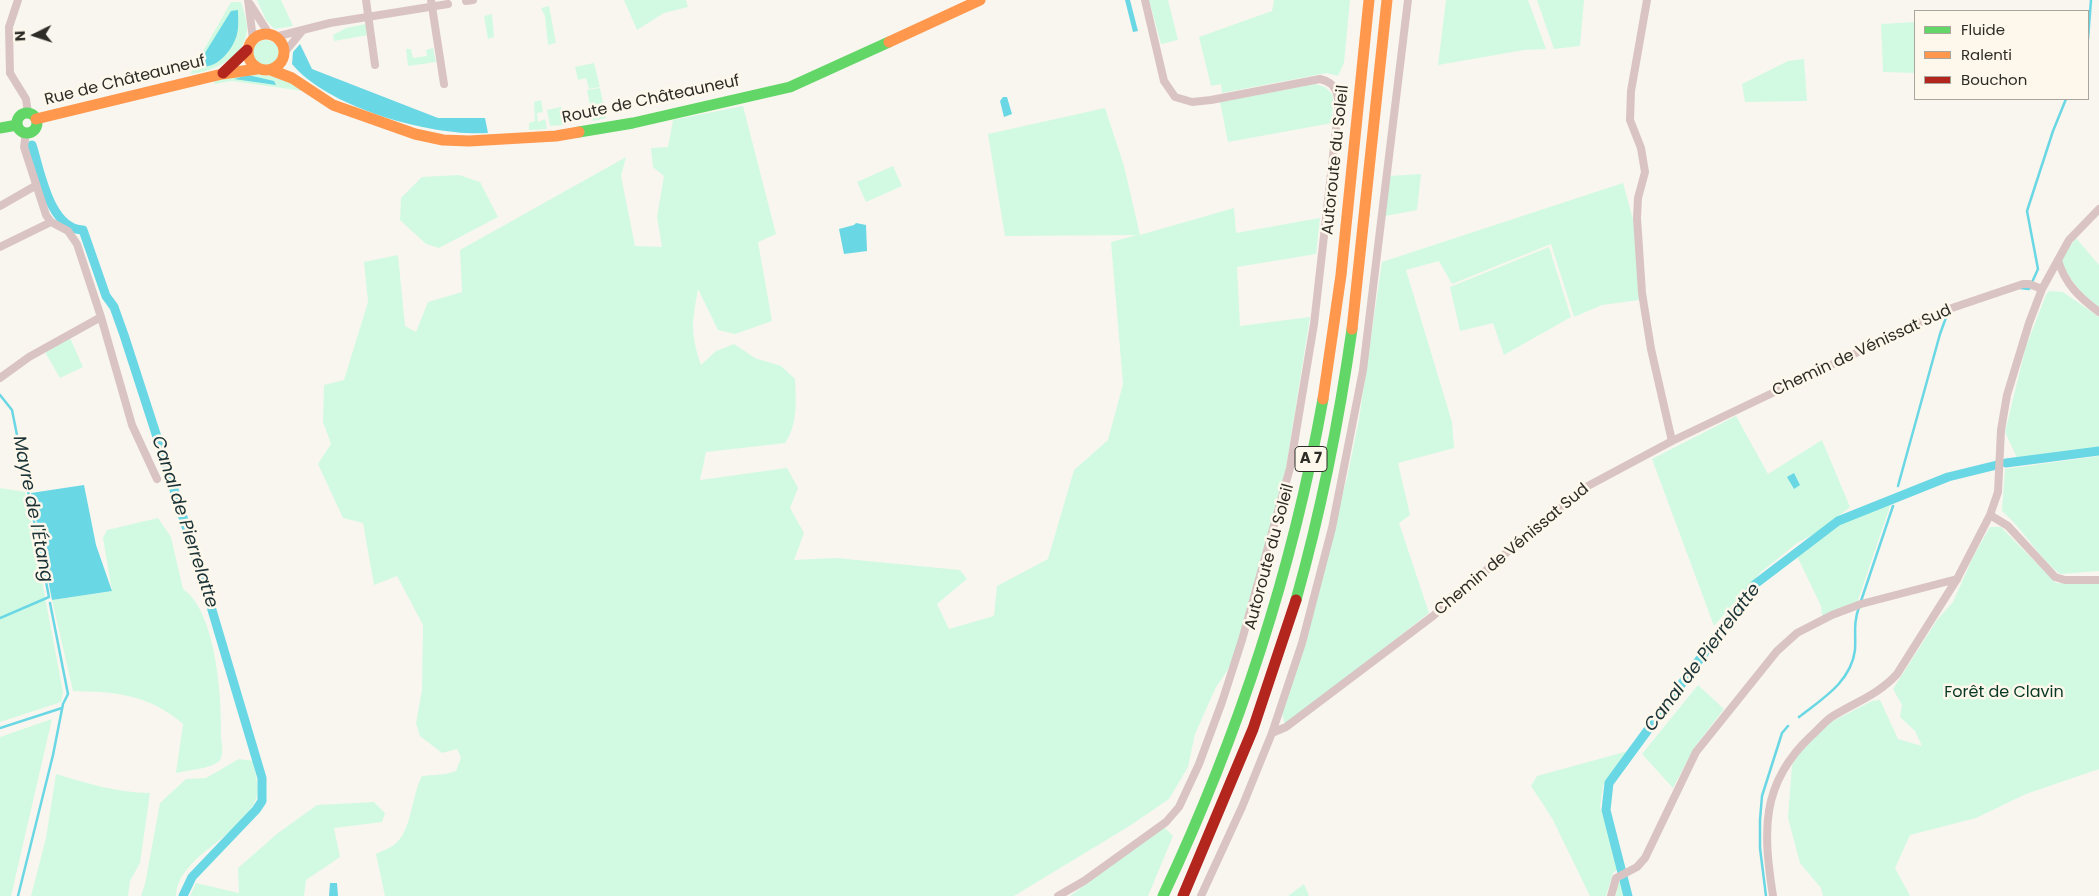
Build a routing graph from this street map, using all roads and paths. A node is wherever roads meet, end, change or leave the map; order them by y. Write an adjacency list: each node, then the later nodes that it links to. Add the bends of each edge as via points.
1 (18, 0): 21 (street, via 10,27)
2 (366, 0): 12 (street)
3 (980, 0): 24 (main road, Route de Châteauneuf, via 790,87 633,123 556,136 469,141 424,136 333,105)
4 (1145, 0): 45 (street, via 1164,81 1175,97 1192,102 1211,100 1320,78 1334,85 1337,122 1314,324 1290,468 1222,702 1179,807 1166,822)
5 (1369, 0): 46 (main road, Autoroute du Soleil / A 7, via 1333,330 1316,439 1297,523 1273,616 1244,702 1211,789)
6 (1387, 0): 47 (main road, Autoroute du Soleil / A 7, via 1351,332 1326,477 1285,637 1254,729)
7 (1408, 0): 44 (street, via 1363,370 1332,528 1302,642)
8 (1647, 0): 39 (street, via 1631,90 1630,120 1641,148 1645,172 1638,208 1642,293)
9 (249, 1): 14 (street); 15 (street)
10 (431, 3): 11 (street); 12 (street); 25 (street)
11 (448, 4)
12 (369, 17): 13 (street); 18 (street)
13 (303, 30): 14 (street); 17 (street)
14 (272, 35): 15 (main road); 17 (main road, via 281,42)
15 (252, 39): 16 (main road)
16 (247, 50): 19 (main road, via 248,59); 23 (main road, Rue de Châteauneuf)
17 (283, 56): 20 (main road); 24 (main road)
18 (375, 65)
19 (258, 69): 20 (main road); 23 (main road, Rue de Châteauneuf)
20 (271, 70): 24 (main road, Route de Châteauneuf)
21 (10, 73): 22 (street); 26 (street)
22 (0, 74)
23 (222, 74): 26 (main road, Rue de Châteauneuf)
24 (292, 78)
25 (444, 84)
26 (32, 116): 28 (main road, Rue de Châteauneuf, via 34,129); 28 (main road, Rue de Châteauneuf, via 20,114)
27 (0, 128): 28 (main road)
28 (21, 129): 29 (street)
29 (36, 186): 30 (street); 32 (street)
30 (0, 206)
31 (2099, 209): 34 (street, via 2069,240)
32 (51, 222): 33 (street); 37 (street, via 68,232 77,244)
33 (0, 248)
34 (2058, 260): 35 (street); 36 (street, via 2067,283)
35 (2040, 288): 39 (street, Chemin de Vénissat Sud, via 2029,284 1946,310); 41 (street, via 2007,395 2001,430 2001,471)
36 (2099, 312)
37 (101, 317): 38 (street, via 29,357); 40 (street, via 132,425)
38 (0, 378)
39 (1672, 441): 44 (street, Chemin de Vénissat Sud, via 1586,487 1433,616 1286,727)
40 (157, 479)
41 (1990, 515): 42 (street); 43 (street, via 2008,526 2055,576 2064,580)
42 (1957, 579): 49 (street, via 1861,604 1832,615 1797,633 1776,651 1696,752 1645,858 1631,871 1616,878); 50 (street, via 1897,674 1879,691 1831,717 1794,752 1774,786 1769,805 1768,860)
43 (2099, 580)
44 (1272, 733): 48 (street)
45 (1058, 896)
46 (1163, 896)
47 (1183, 896)
48 (1201, 896)
49 (1611, 896)
50 (1773, 896)

